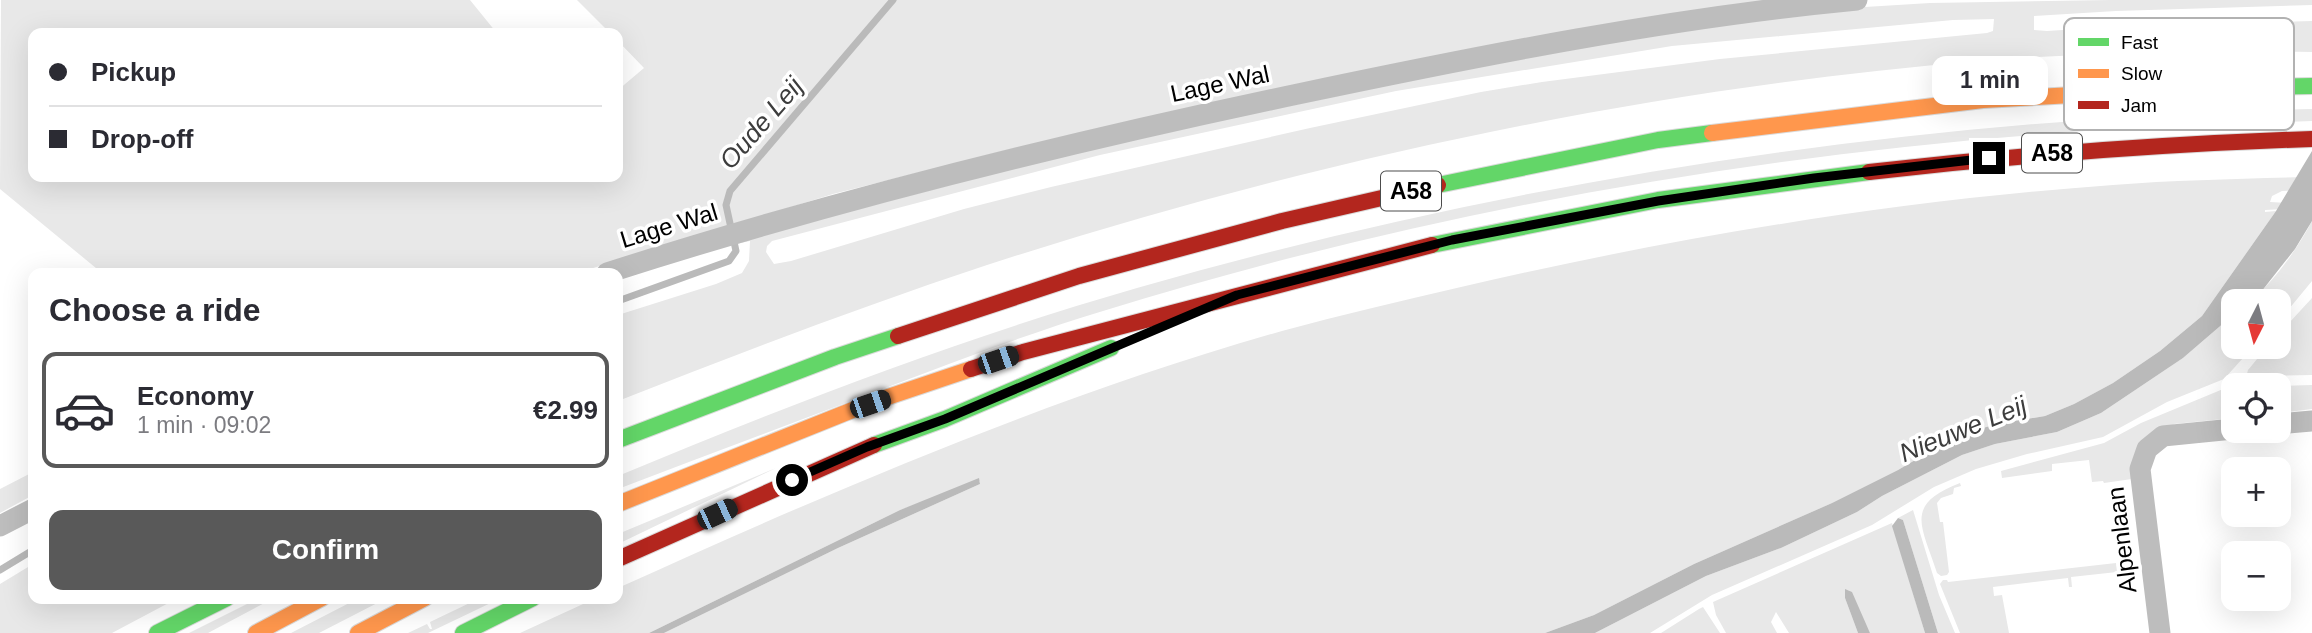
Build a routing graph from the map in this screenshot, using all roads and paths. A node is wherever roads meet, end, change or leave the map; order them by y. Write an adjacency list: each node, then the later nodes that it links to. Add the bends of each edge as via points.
1 (1857, 0): 6 (street, Lage Wal, via 1616,32 1395,73 1009,158)
2 (2294, 86): 3 (highway, A58)
3 (2312, 86)
4 (2064, 95): 9 (highway, A58, via 1828,117 1658,140 1282,221 1079,276 835,357)
5 (2312, 139): 7 (highway, A58, via 1989,158 1814,178 1452,240)
6 (623, 268)
7 (1237, 295): 14 (highway, via 1023,352 908,390); 17 (highway, A58, via 945,419 867,447)
8 (2312, 421): 10 (street)
9 (666, 423): 12 (highway, A58); 13 (highway)
10 (2291, 423)
11 (2221, 430): 26 (street, Alpenlaan, via 2163,436 2147,449 2140,469)
12 (623, 438)
13 (623, 445)
14 (623, 503)
15 (28, 512): 16 (street)
16 (0, 526)
17 (623, 557)
18 (215, 604): 22 (highway)
19 (311, 604): 23 (highway)
20 (414, 604): 24 (highway)
21 (521, 604): 25 (highway)
22 (157, 633)
23 (256, 633)
24 (358, 633)
25 (463, 633)
26 (2160, 633)

